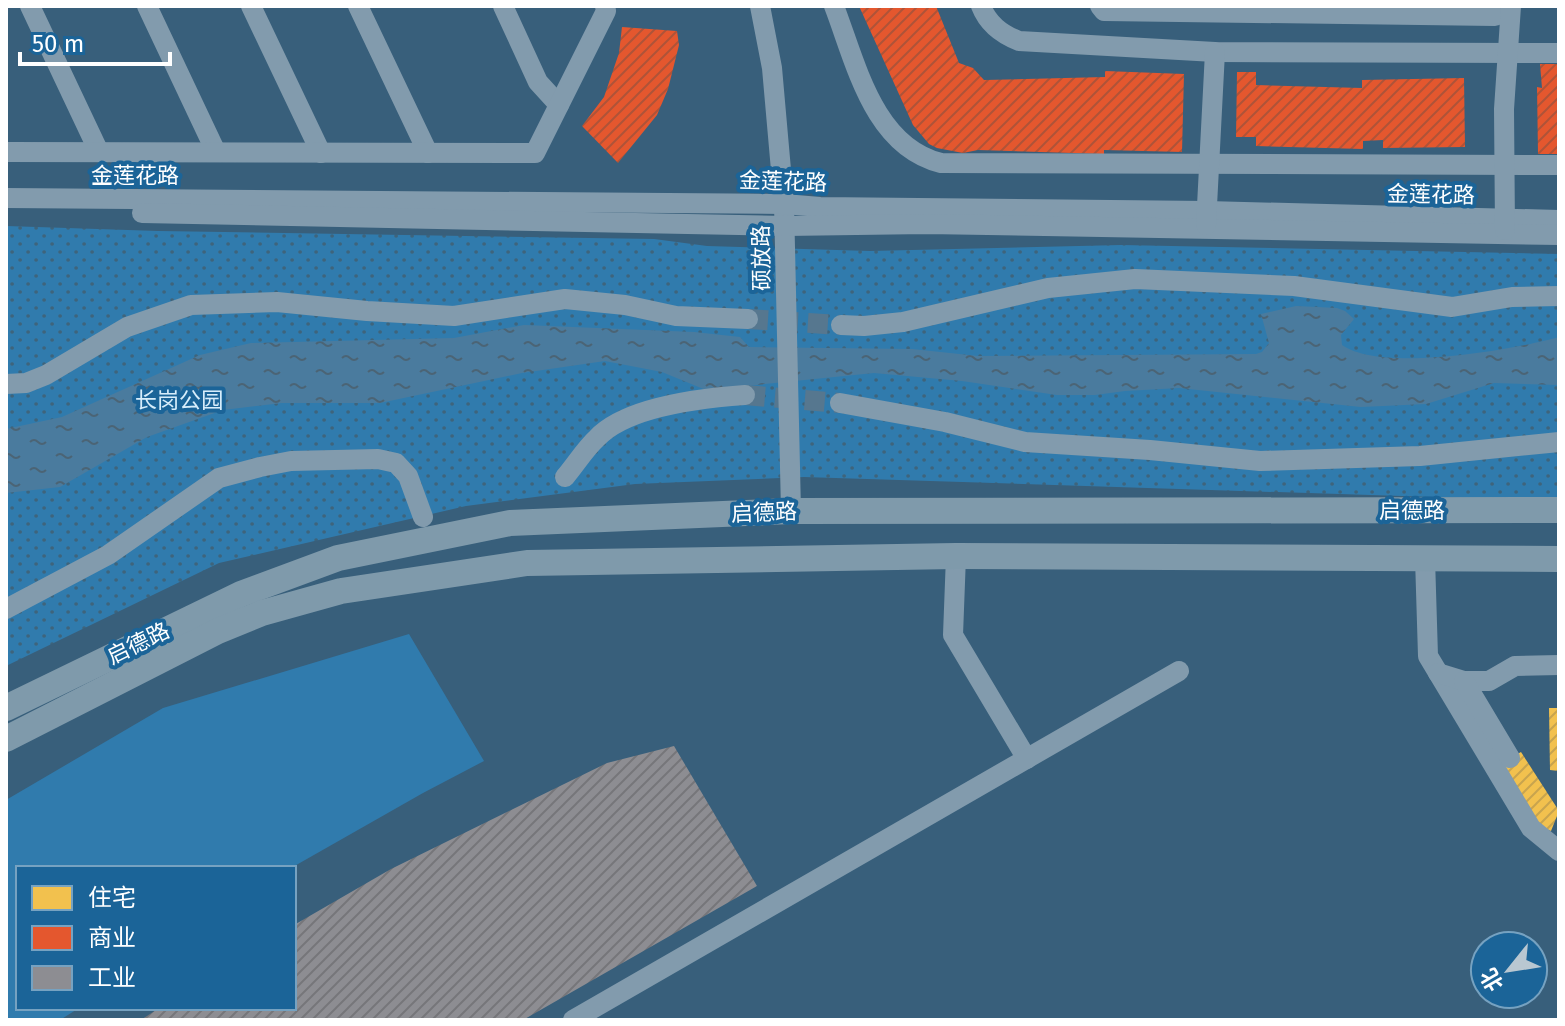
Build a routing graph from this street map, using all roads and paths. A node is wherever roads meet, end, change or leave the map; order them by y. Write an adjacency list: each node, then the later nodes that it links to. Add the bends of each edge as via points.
1 (30, 6): 18 (street)
2 (147, 6): 19 (street)
3 (251, 6): 20 (street)
4 (358, 6): 21 (street)
5 (503, 6): 16 (street, via 538,82)
6 (605, 6): 16 (street)
7 (760, 6): 26 (street, 硕放路, via 772,68)
8 (834, 6): 22 (street, via 878,114 896,137 928,160)
9 (981, 6): 13 (street, via 998,30 1019,41)
10 (1100, 6): 11 (street, via 1104,11)
11 (1196, 9): 12 (street)
12 (1501, 9): 14 (street)
13 (1215, 52): 14 (street); 22 (street)
14 (1501, 53): 15 (street); 23 (street)
15 (1559, 53)
16 (559, 105): 21 (street, via 535,153)
17 (6, 152): 18 (street)
18 (99, 152): 19 (street)
19 (216, 152): 20 (street)
20 (321, 153): 21 (street)
21 (428, 153)
22 (1211, 162): 23 (street); 28 (street)
23 (1499, 165): 24 (street); 31 (street)
24 (1559, 165)
25 (6, 198): 26 (street, 金莲花路)
26 (784, 204): 28 (street, 金莲花路); 30 (street, 硕放路)
27 (6, 211): 30 (street, 金莲花路)
28 (1207, 220): 30 (street, 金莲花路); 31 (street, 金莲花路)
29 (1559, 220): 31 (street, 金莲花路)
30 (785, 226): 42 (street, 硕放路)
31 (1499, 226): 32 (street, 金莲花路)
32 (1559, 235)
33 (1559, 296): 35 (street, via 1452,307 1294,286 1135,279 1048,288 903,322)
34 (748, 319): 36 (street, via 676,316 565,299 454,316 277,302 191,305 127,327 46,375)
35 (841, 325)
36 (6, 384)
37 (745, 395): 40 (street, via 627,417 597,437)
38 (840, 403): 39 (street, via 1025,442 1260,461 1420,456)
39 (1559, 442)
40 (565, 477)
41 (1559, 510): 42 (main road, 启德路)
42 (791, 511): 52 (main road, 启德路, via 510,523 338,558 241,594)
43 (423, 517): 47 (street, via 408,476 396,463 291,461 260,467 219,478 108,555)
44 (956, 556): 45 (main road, 启德路); 53 (main road, 启德路, via 527,563 341,591 218,631); 55 (street, via 953,635)
45 (1425, 558): 46 (main road, 启德路); 50 (street, via 1428,656)
46 (1559, 559)
47 (6, 609)
48 (1559, 665): 51 (street, via 1515,666 1489,681)
49 (1179, 671): 55 (street)
50 (1438, 673): 51 (street); 56 (street, via 1531,828)
51 (1464, 681): 54 (street)
52 (6, 708)
53 (6, 739)
54 (1510, 758)
55 (1027, 759): 57 (street)
56 (1559, 851)
57 (573, 1020)

